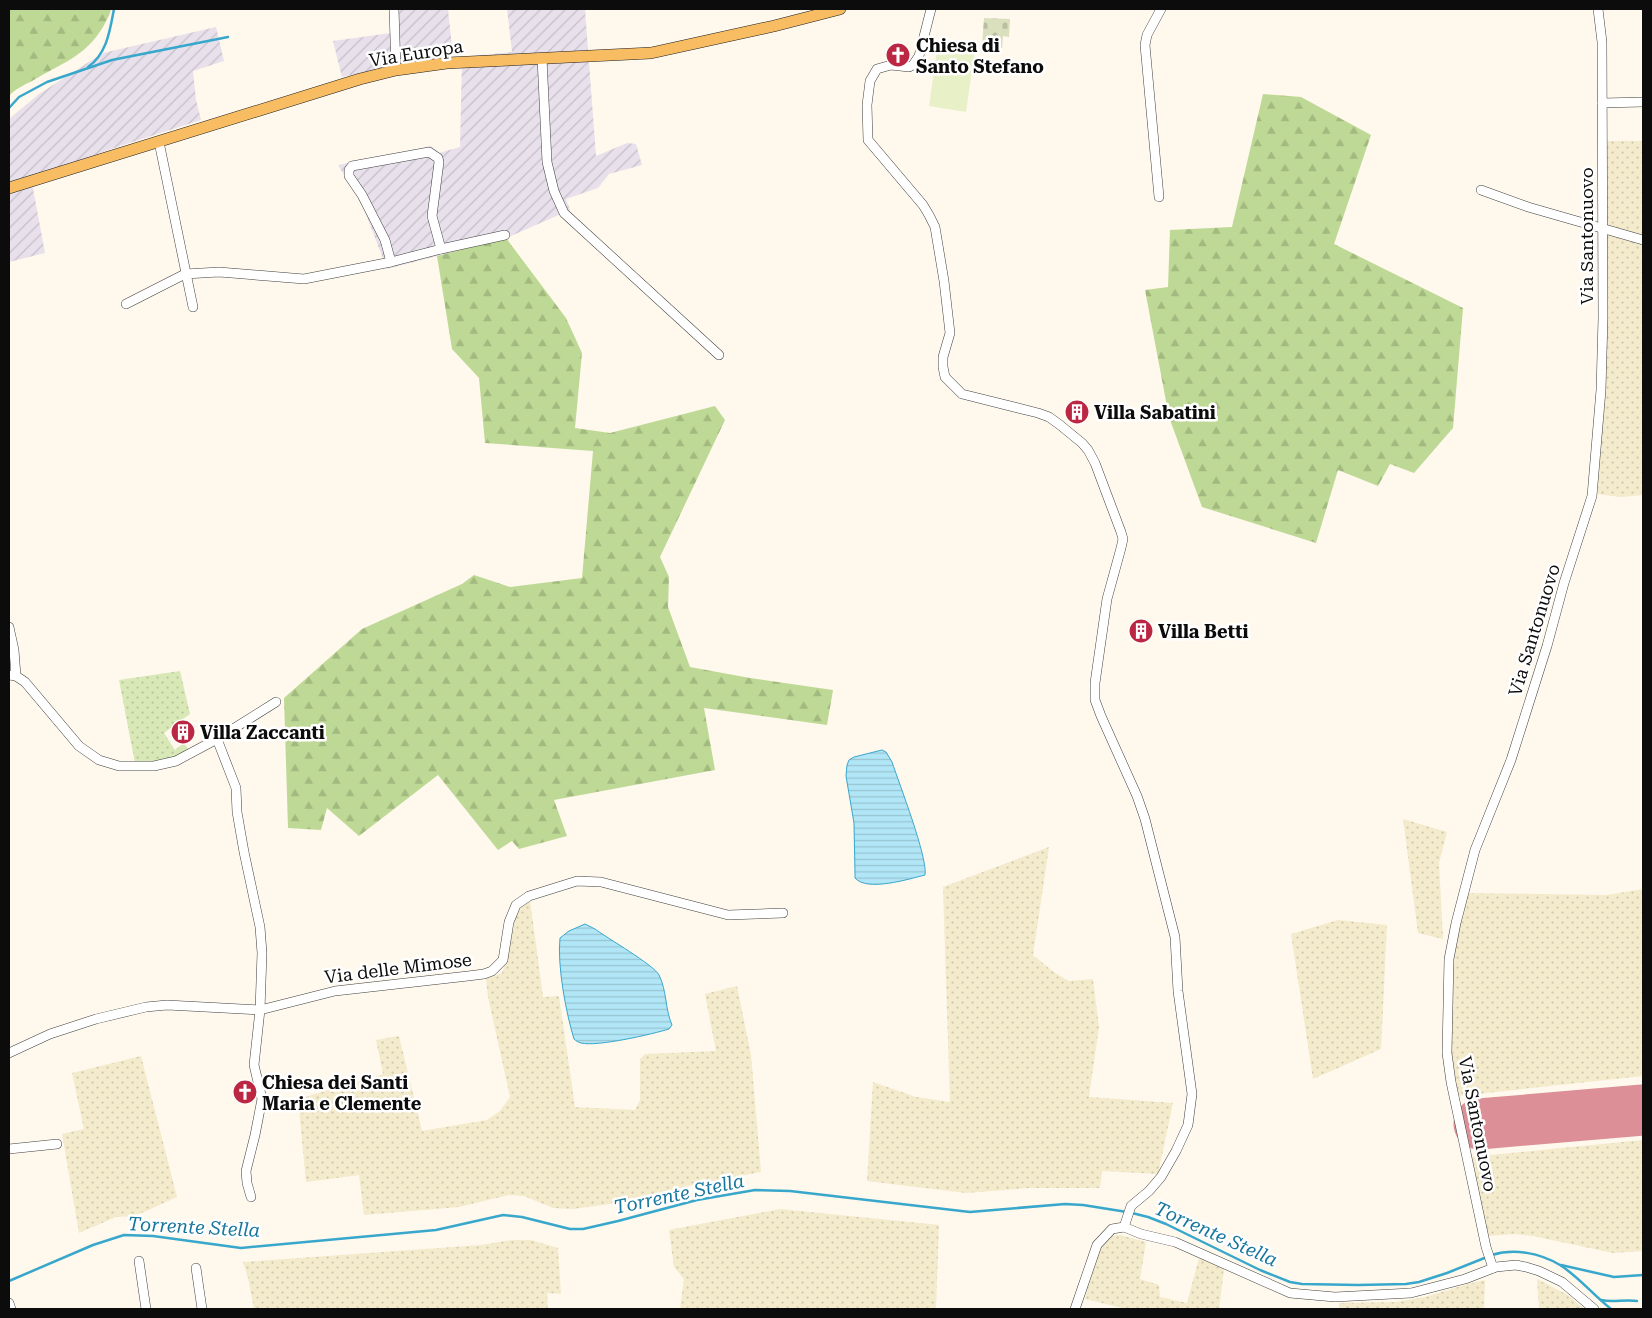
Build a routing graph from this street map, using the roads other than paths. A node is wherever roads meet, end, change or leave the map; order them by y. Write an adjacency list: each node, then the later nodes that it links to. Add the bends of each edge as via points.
1 (394, 9): 7 (street)
2 (840, 9): 6 (main road, Via Europa, via 651,53)
3 (930, 9): 33 (street, via 919,56 913,65 878,69 870,81 868,140 923,205 935,226 950,333 943,357 946,377 962,394 1049,417 1082,443 1095,463 1122,540 1108,599 1095,700 1145,819 1175,937 1178,991 1192,1094 1188,1125 1168,1165 1149,1191 1131,1206)
4 (1160, 9): 13 (street, via 1145,45)
5 (1598, 9): 9 (street, Via Santonuovo, via 1602,42)
6 (542, 58): 7 (main road, Via Europa, via 446,63); 22 (street, via 547,162 554,191 564,213)
7 (396, 70): 10 (main road, Via Europa)
8 (1643, 102): 9 (street)
9 (1602, 103): 14 (street, Via Santonuovo)
10 (159, 142): 11 (main road, Via Europa); 19 (street)
11 (9, 188)
12 (1482, 190): 14 (street)
13 (1159, 197)
14 (1602, 228): 16 (street); 35 (street, Via Santonuovo, via 1601,390 1592,496 1511,760 1475,850 1449,959 1447,1053 1451,1082)
15 (505, 234): 17 (street)
16 (1643, 240)
17 (442, 249): 18 (street); 18 (street, via 432,216 438,158 423,152 352,166 349,176 385,240)
18 (391, 262): 19 (street, via 304,280 219,272)
19 (185, 274): 20 (street); 21 (street)
20 (126, 304)
21 (193, 307)
22 (719, 355)
23 (9, 627): 24 (street, via 14,650)
24 (12, 676): 26 (street, via 29,686 79,746 108,764 142,767 169,763)
25 (276, 702): 26 (street)
26 (217, 739): 28 (street, via 236,788 237,812 260,928)
27 (783, 913): 28 (street, Via delle Mimose, via 728,915 601,882 577,881 529,896 516,905 508,922 503,960 492,971 335,991)
28 (260, 1010): 29 (street, Via delle Mimose, via 146,1008 50,1034); 32 (street, via 254,1065 262,1098 246,1172)
29 (9, 1054)
30 (57, 1144): 31 (street)
31 (9, 1149)
32 (251, 1197)
33 (1125, 1224): 35 (street, via 1141,1234 1174,1242 1284,1291 1324,1297 1418,1292 1465,1279); 41 (street, via 1112,1229 1097,1245)
34 (139, 1261): 39 (street)
35 (1492, 1266): 42 (street, via 1526,1266 1539,1271 1562,1282)
36 (196, 1268): 40 (street)
37 (9, 1303): 38 (street)
38 (12, 1309)
39 (146, 1309)
40 (202, 1309)
41 (1076, 1309)
42 (1594, 1309)

